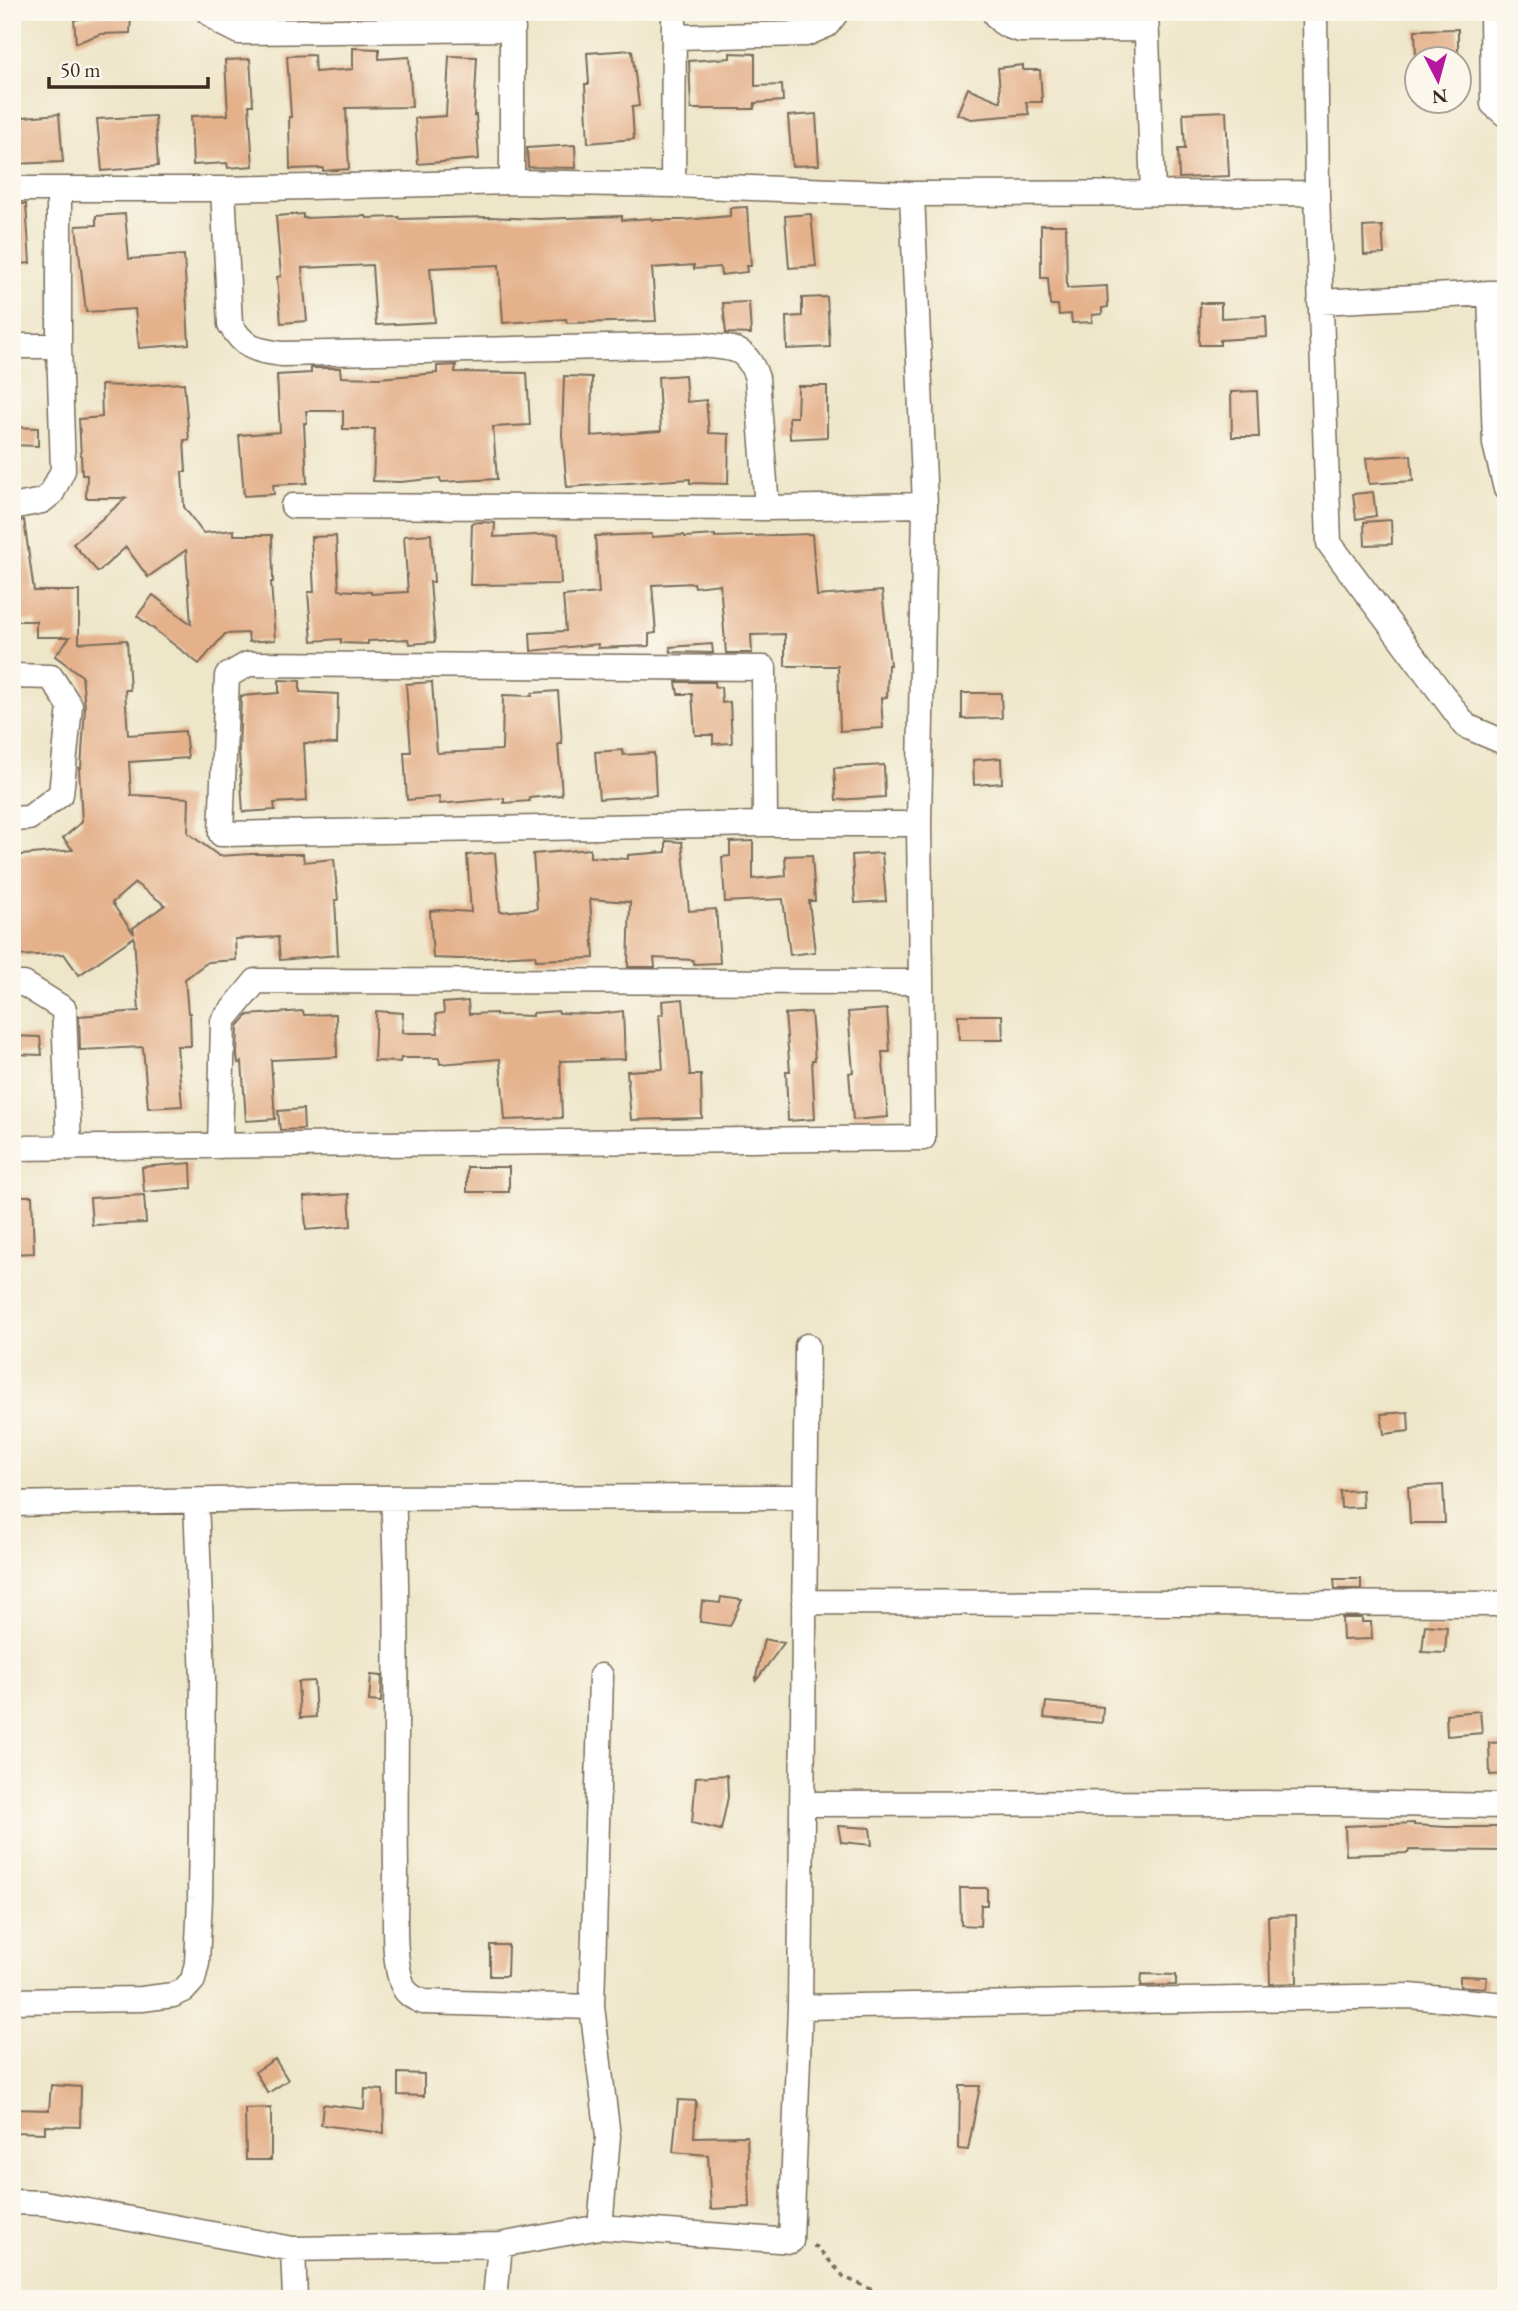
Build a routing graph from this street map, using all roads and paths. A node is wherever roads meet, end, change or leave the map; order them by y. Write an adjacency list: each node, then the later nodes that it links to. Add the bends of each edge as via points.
1 (208, 12): 6 (street, via 239,32)
2 (837, 12): 9 (street, via 827,25 806,34)
3 (994, 12): 8 (street, via 996,19 1020,30)
4 (1315, 12): 17 (street)
5 (1492, 12): 10 (street, via 1493,104)
6 (355, 21): 7 (street)
7 (512, 21): 11 (street)
8 (1146, 21): 16 (street)
9 (674, 24): 12 (street)
10 (1506, 115)
11 (512, 182): 12 (street); 14 (street)
12 (673, 185): 18 (street)
13 (12, 189): 15 (street)
14 (223, 189): 15 (street); 28 (street, via 230,324 240,342 256,350 294,354 702,345 743,353 757,378)
15 (59, 190): 22 (street)
16 (1153, 192): 17 (street); 18 (street)
17 (1317, 193): 20 (street)
18 (912, 194): 25 (street)
19 (1498, 293): 20 (street); 23 (street)
20 (1320, 302): 30 (street, via 1329,543 1466,726)
21 (12, 346): 22 (street)
22 (59, 346): 27 (street, via 63,470 52,493 42,501)
23 (1500, 444): 24 (street)
24 (1506, 489)
25 (925, 505): 28 (street); 33 (street)
26 (293, 506): 28 (street)
27 (12, 507)
28 (767, 508)
29 (12, 676): 31 (street, via 51,677 70,706 61,794 29,818)
30 (1506, 743)
31 (12, 818)
32 (765, 824): 32 (street, via 221,834 227,676 248,664 764,668); 33 (street)
33 (919, 824): 34 (street)
34 (921, 982): 36 (street, via 256,981 223,1021); 36 (street, via 923,1138)
35 (12, 984): 37 (street, via 24,984 64,1009)
36 (220, 1146): 37 (street)
37 (69, 1148): 38 (street)
38 (12, 1149)
39 (807, 1346): 40 (street)
40 (805, 1497): 41 (street); 44 (street)
41 (393, 1498): 42 (street); 51 (street, via 398,1626 397,1955 403,1987 411,1997 423,2001)
42 (196, 1501): 43 (street); 49 (street, via 203,1680 201,1898 194,1980 173,1995 142,1999)
43 (12, 1504)
44 (804, 1602): 45 (street); 47 (street)
45 (1506, 1604)
46 (601, 1676): 51 (street)
47 (802, 1804): 48 (street); 52 (street)
48 (1506, 1806)
49 (12, 2001)
50 (1506, 2005): 52 (street, via 1410,1996)
51 (592, 2007): 54 (street, via 608,2136)
52 (800, 2007): 55 (street)
53 (12, 2202): 57 (street, via 44,2203)
54 (600, 2227): 55 (street); 56 (street)
55 (791, 2241): 60 (path, via 817,2247 844,2277 877,2292 912,2295)
56 (500, 2245): 57 (street); 59 (street)
57 (293, 2249): 58 (street)
58 (295, 2299)
59 (495, 2299)
60 (914, 2299)

